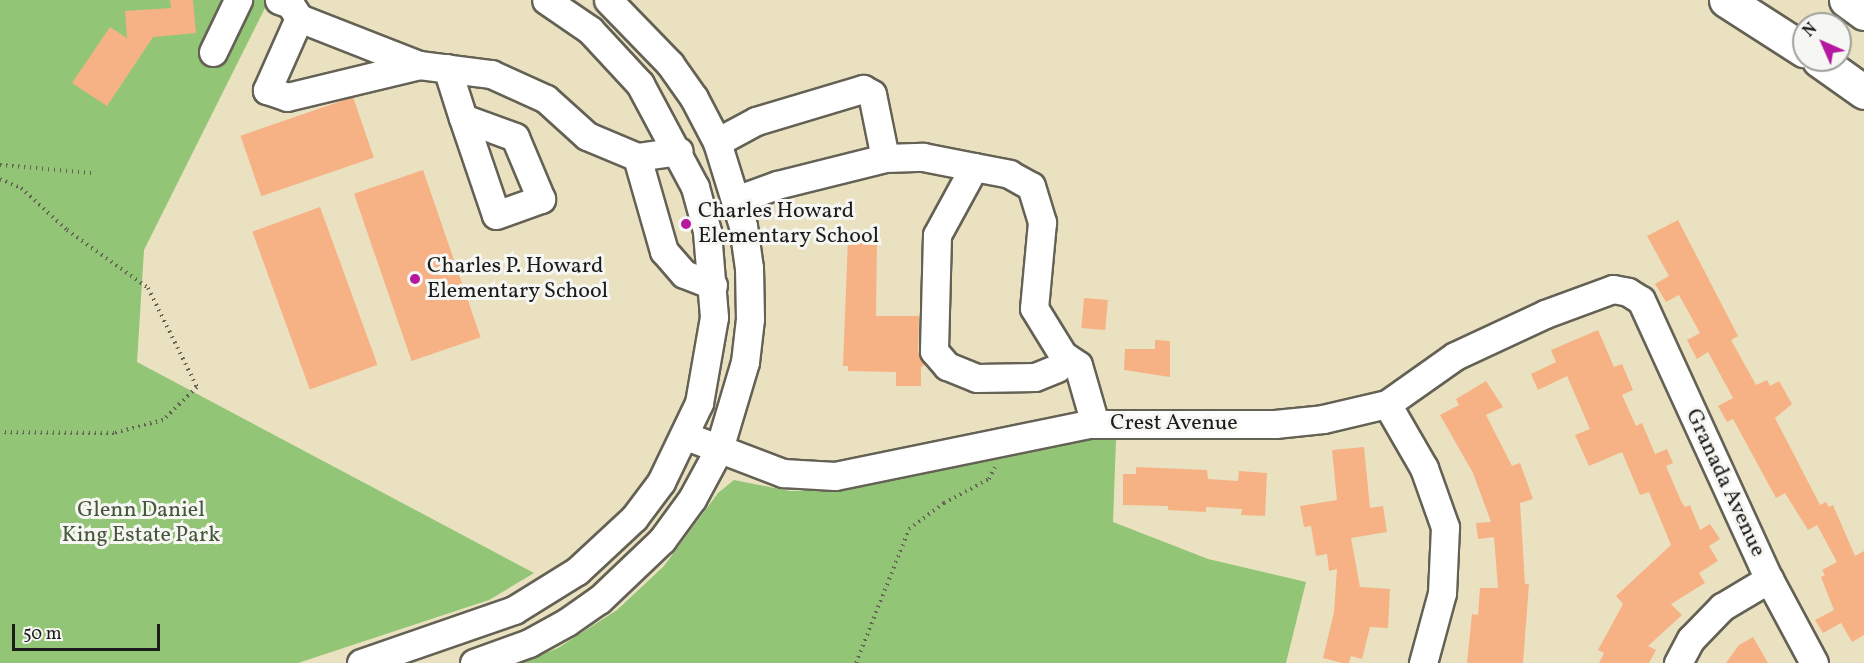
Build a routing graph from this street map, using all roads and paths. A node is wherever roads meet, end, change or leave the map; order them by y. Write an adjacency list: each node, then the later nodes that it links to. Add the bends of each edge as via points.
1 (238, 0): 10 (street)
2 (279, 0): 8 (street, via 290,4)
3 (546, 0): 17 (street, via 590,30 640,84)
4 (608, 0): 16 (street, via 670,64)
5 (1726, 0): 9 (highway)
6 (1846, 0): 7 (highway)
7 (1864, 13)
8 (299, 18): 11 (street); 11 (street, via 267,90 288,97)
9 (1792, 42)
10 (213, 52)
11 (419, 65): 12 (street)
12 (447, 68): 15 (street); 18 (street, via 491,74 546,99 587,136)
13 (1836, 72): 14 (highway)
14 (1864, 92)
15 (463, 117)
16 (717, 141): 19 (street, via 756,121 863,89 872,94); 24 (street)
17 (679, 151): 18 (street); 25 (street, via 695,187 707,231)
18 (637, 157): 25 (street, via 668,257 684,274)
19 (885, 158): 21 (street, via 923,157); 24 (street, via 777,185)
20 (0, 165): 22 (path)
21 (974, 167): 27 (street, via 1009,174 1031,186 1042,222 1035,308); 27 (street, via 937,235 934,351 947,366 977,378 1035,377)
22 (92, 173)
23 (0, 179): 30 (path, via 21,188 68,230 148,288 197,387 163,420 114,433)
24 (736, 200): 33 (street, via 749,268 750,319 745,362)
25 (713, 285): 31 (street, via 710,357)
26 (1641, 300): 28 (street, Crest Avenue, via 1613,290 1545,314 1455,356); 34 (street, Granada Avenue)
27 (1060, 362): 29 (street)
28 (1387, 404): 29 (street, Crest Avenue, via 1356,413 1275,424); 38 (street, via 1424,468 1445,527 1442,593)
29 (1087, 425): 32 (street, Crest Avenue)
30 (0, 432)
31 (686, 436): 33 (street, Crest Avenue); 35 (street, via 661,482 634,518 558,585 514,610)
32 (1008, 439): 33 (street, Crest Avenue, via 835,476 783,473); 37 (path, via 989,479 944,503 909,529)
33 (719, 449): 36 (street, via 692,500 662,540 607,593 529,643)
34 (1769, 579): 39 (street, via 1722,607 1691,639); 40 (street, Granada Avenue)
35 (361, 663)
36 (474, 663)
37 (856, 663)
38 (1423, 663)
39 (1678, 663)
40 (1814, 663)

